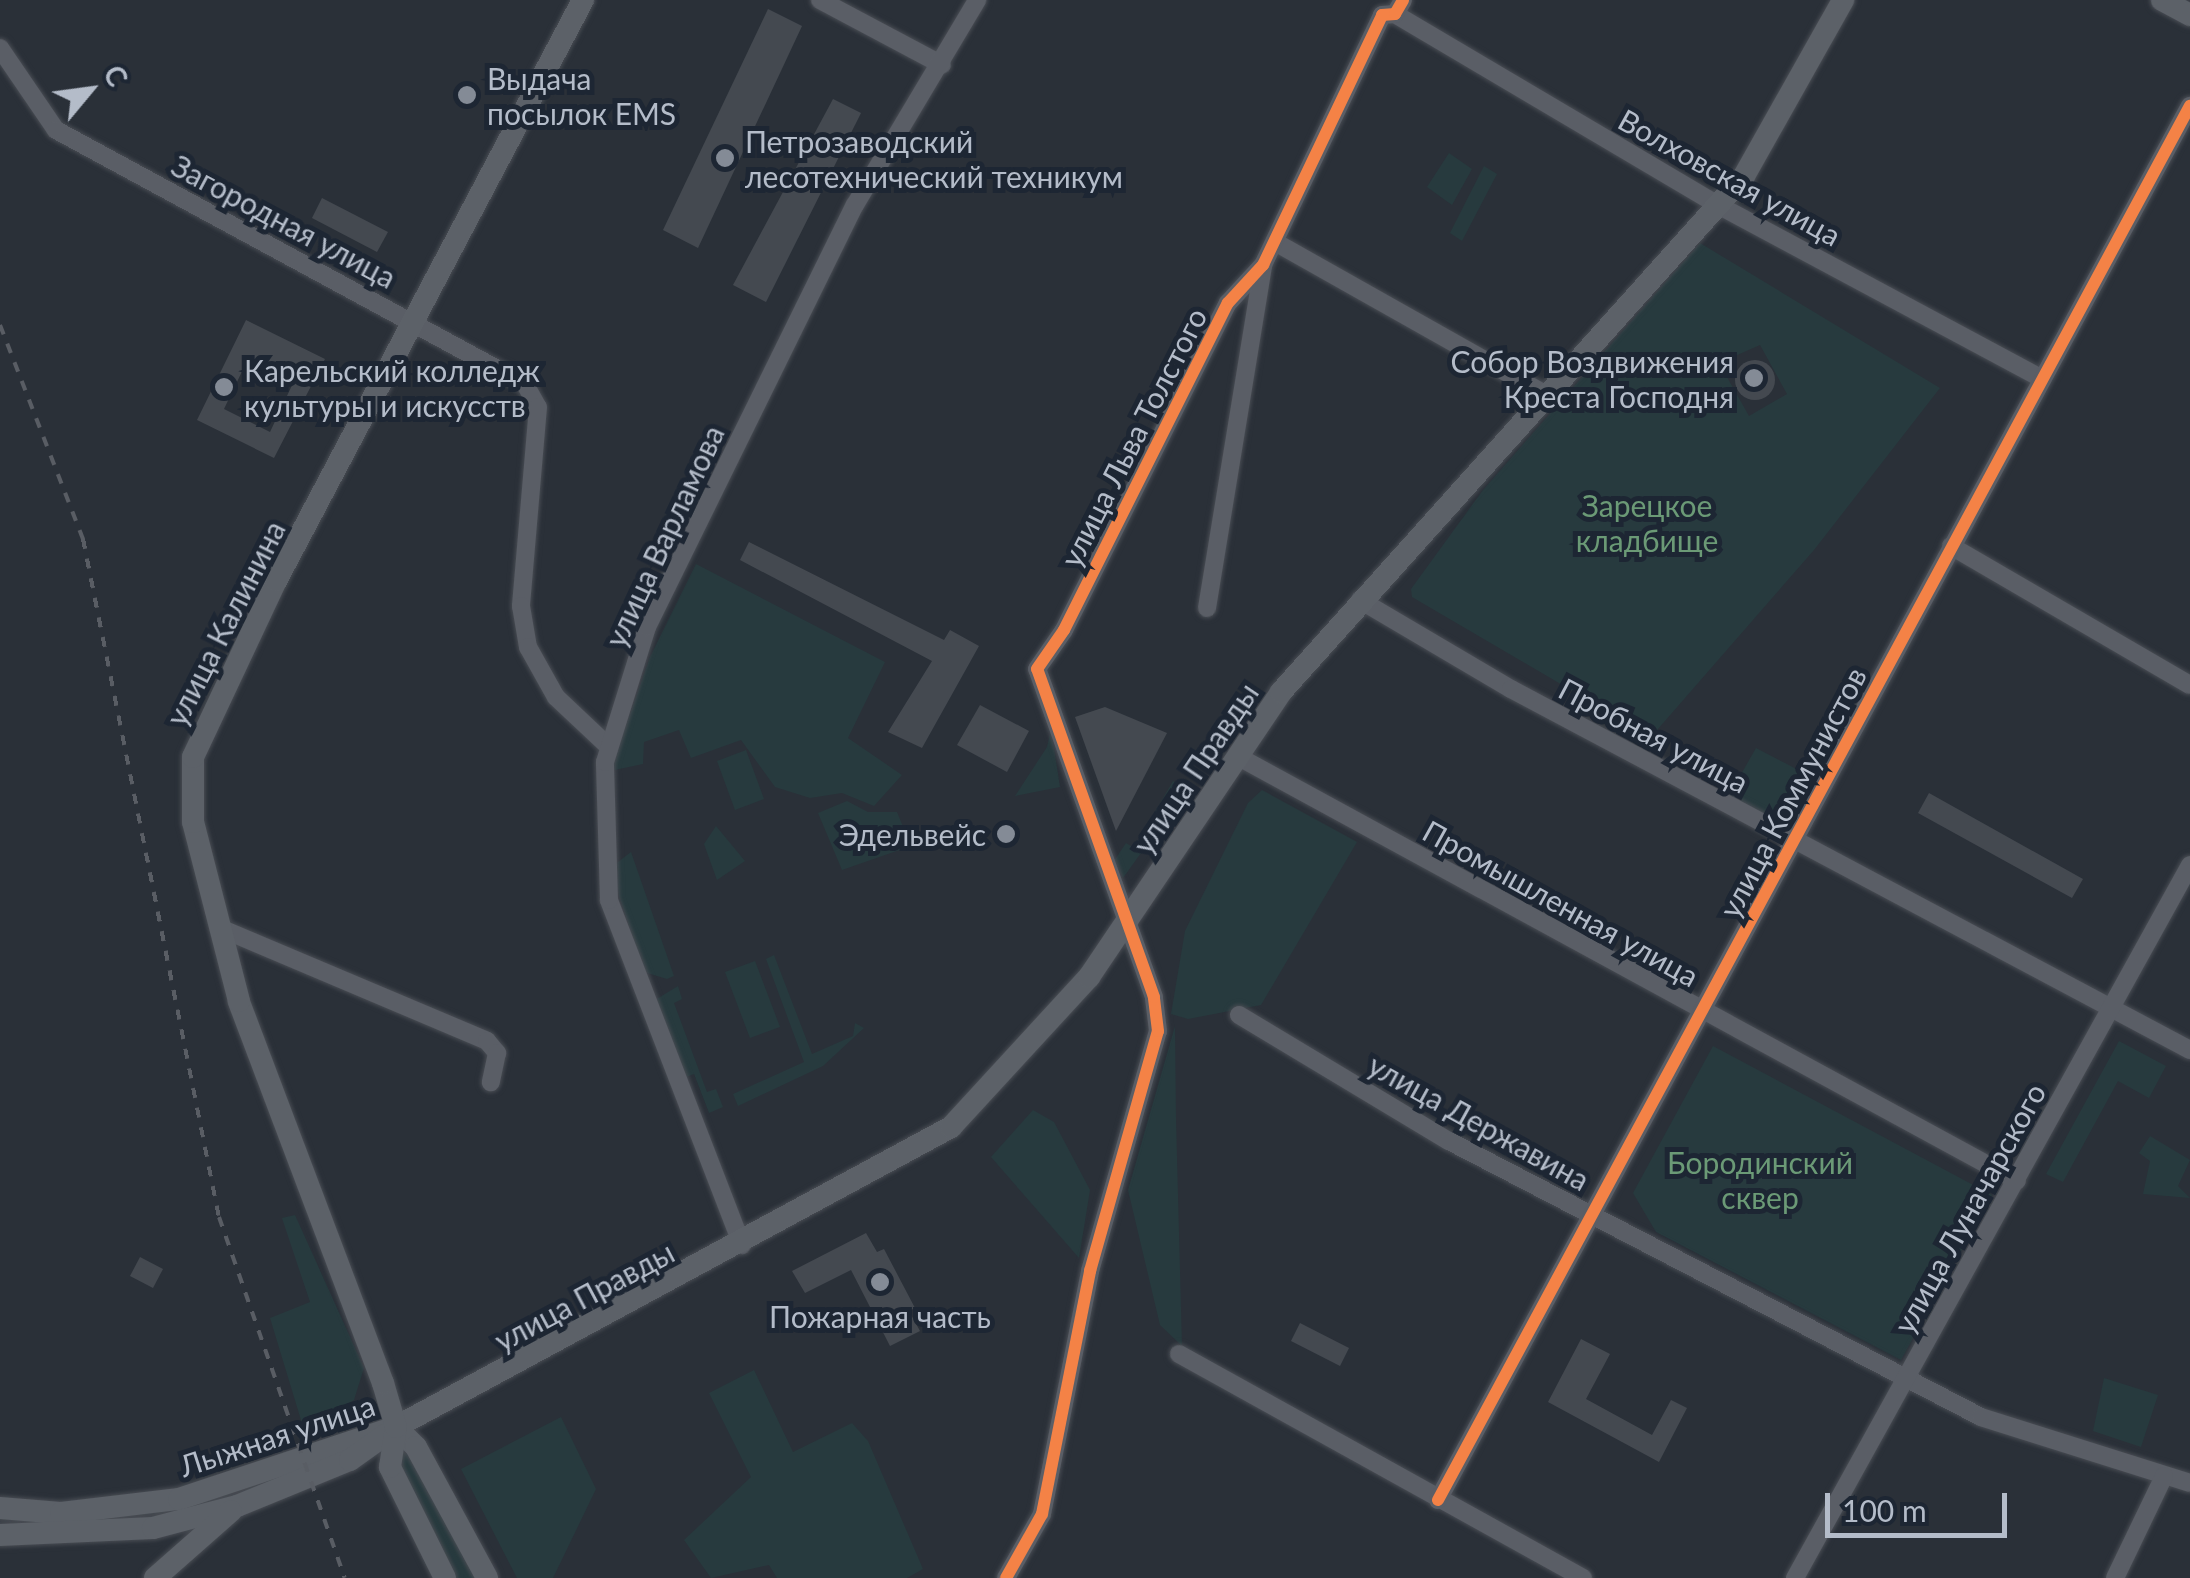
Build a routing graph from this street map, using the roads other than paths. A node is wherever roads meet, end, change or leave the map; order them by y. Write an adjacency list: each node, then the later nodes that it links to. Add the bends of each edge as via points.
1 (583, 0): 14 (main road, улица Калинина)
2 (820, 0): 9 (street)
3 (977, 0): 9 (street, улица Варламова)
4 (1843, 0): 11 (main road, улица Правды, via 1765,142)
5 (2162, 0): 7 (main road)
6 (1399, 7): 11 (street, Волховская улица); 12 (street, улица Льва Толстого, via 1382,16)
7 (2190, 15)
8 (0, 48): 14 (street, Загородная улица, via 56,130)
9 (942, 66): 21 (street, улица Варламова, via 854,204 647,627)
10 (2190, 106): 15 (street, улица Коммунистов)
11 (1718, 205): 15 (street, Волховская улица); 16 (main road, улица Правды)
12 (1275, 242): 13 (street, улица Льва Толстого); 16 (street)
13 (1263, 266): 19 (street); 25 (street, улица Льва Толстого, via 1228,303 1064,630 1037,669)
14 (416, 322): 21 (street, Загородная улица, via 525,384 538,407 523,619 547,682); 26 (main road, улица Калинина, via 199,736 190,798)
15 (2042, 379): 17 (street, улица Коммунистов)
16 (1546, 394): 18 (main road, улица Правды)
17 (1951, 546): 20 (street); 23 (street, улица Коммунистов)
18 (1360, 600): 22 (main road, улица Правды); 23 (street, Пробная улица)
19 (1207, 608)
20 (2190, 685)
21 (609, 747): 34 (street, улица Варламова, via 602,824 608,900)
22 (1238, 756): 25 (main road, улица Правды); 28 (street, Промышленная улица)
23 (1794, 840): 27 (street, Пробная улица); 28 (street, улица Коммунистов)
24 (2190, 865): 27 (street, улица Луначарского)
25 (1128, 921): 34 (main road, улица Правды, via 1048,1030 951,1127); 47 (street, улица Льва Толстого, via 1154,996 1154,1069 1090,1270 1042,1514)
26 (220, 928): 31 (street, via 486,1041 497,1053); 37 (main road, улица Калинина, via 239,1001)
27 (2113, 1006): 30 (street, Пробная улица); 32 (street, улица Луначарского)
28 (1704, 1013): 32 (street, Промышленная улица); 33 (street, улица Коммунистов)
29 (1240, 1015): 33 (street, улица Державина, via 1442,1138)
30 (2190, 1050)
31 (491, 1082)
32 (2017, 1182): 36 (street, улица Луначарского)
33 (1592, 1216): 36 (street, улица Державина); 40 (street, улица Коммунистов)
34 (742, 1244): 37 (main road, улица Правды)
35 (1179, 1354): 40 (street)
36 (1905, 1376): 38 (street, улица Державина, via 2011,1429); 49 (street, улица Луначарского)
37 (396, 1427): 41 (main road, Лыжная улица, via 350,1460); 42 (main road, Лыжная улица, via 179,1499 61,1513); 45 (main road, via 390,1467); 46 (main road, via 416,1447)
38 (2164, 1476): 39 (street, улица Державина); 50 (street)
39 (2190, 1483)
40 (1438, 1500): 48 (street)
41 (237, 1506): 43 (main road, Лыжная улица, via 90,1536); 44 (main road)
42 (0, 1508)
43 (0, 1535)
44 (159, 1575)
45 (445, 1578)
46 (486, 1578)
47 (1006, 1578)
48 (1583, 1578)
49 (1795, 1578)
50 (2114, 1578)

